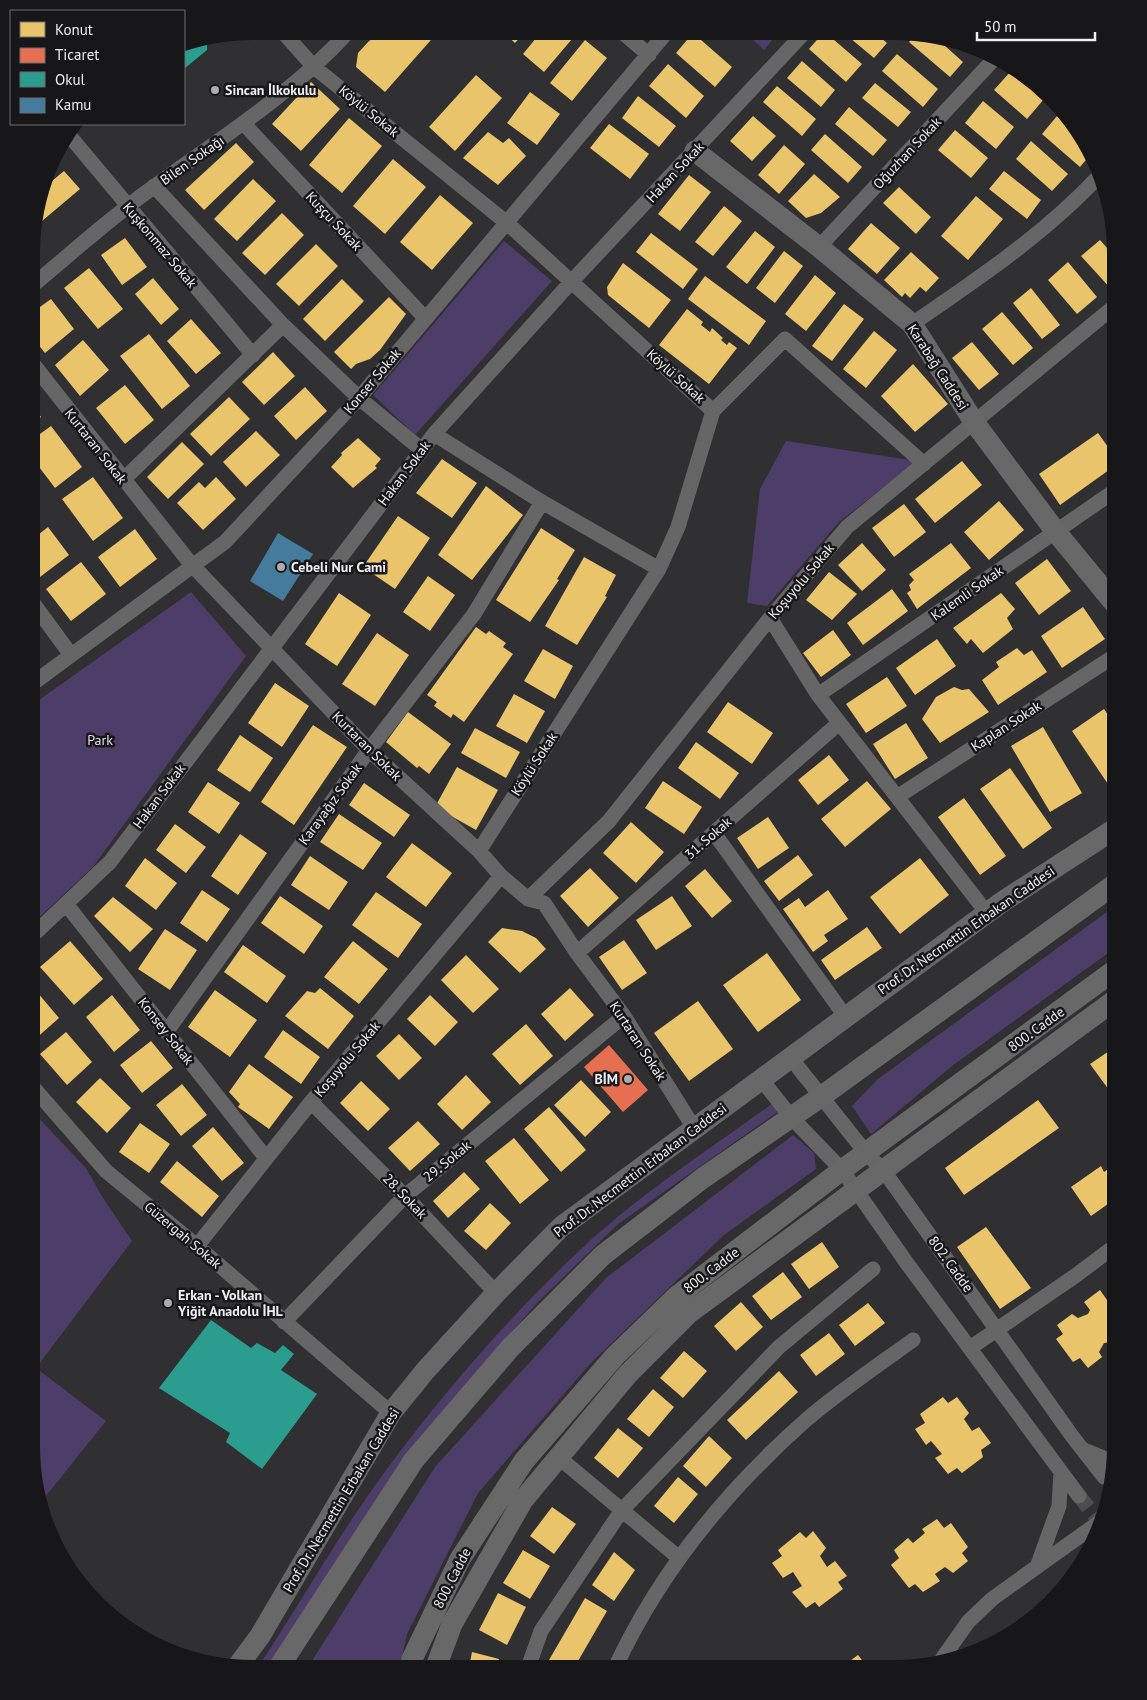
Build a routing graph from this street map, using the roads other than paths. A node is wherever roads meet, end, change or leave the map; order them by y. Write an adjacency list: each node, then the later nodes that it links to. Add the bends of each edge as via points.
1 (290, 40): 8 (street, Köylü Sokak)
2 (340, 40): 8 (street, Bilen Sokağı)
3 (631, 40): 6 (street)
4 (661, 40): 6 (street, Konser Sokak)
5 (798, 40): 11 (street, Hakan Sokak)
6 (649, 55): 15 (street, Konser Sokak)
7 (990, 63): 16 (street, Oğuzhan Sokak)
8 (314, 67): 9 (street, Bilen Sokağı); 15 (street, Köylü Sokak)
9 (244, 124): 13 (street, Bilen Sokağı); 20 (street, Kuşçu Sokak)
10 (73, 140): 14 (street, Kuşkonmaz Sokak)
11 (695, 151): 16 (street, Karabağ Caddesi); 18 (street, Hakan Sokak)
12 (1094, 181): 21 (street, via 1078,199 981,277)
13 (154, 186): 14 (street, Bilen Sokağı); 22 (street)
14 (128, 207): 17 (street, Bilen Sokağı); 23 (street, Kuşkonmaz Sokak)
15 (507, 223): 18 (street, Köylü Sokak); 20 (street, Konser Sokak)
16 (819, 247): 21 (street, Karabağ Caddesi)
17 (40, 279)
18 (572, 281): 26 (street, Köylü Sokak); 28 (street, Hakan Sokak)
19 (1107, 312): 27 (street, Koşuyolu Sokak)
20 (425, 318): 25 (street, Konser Sokak)
21 (912, 324): 27 (street, Karabağ Caddesi)
22 (283, 325): 23 (street); 25 (street)
23 (253, 354): 31 (street)
24 (40, 373): 31 (street, Kurtaran Sokak)
25 (359, 398): 29 (street); 35 (street, Konser Sokak, via 225,542)
26 (713, 411): 30 (street, via 785,339); 36 (street, Köylü Sokak, via 678,527)
27 (974, 422): 30 (street, Koşuyolu Sokak); 34 (street, Karabağ Caddesi)
28 (434, 434): 29 (street, Hakan Sokak); 33 (street)
29 (422, 450): 40 (street, Hakan Sokak)
30 (924, 464): 39 (street, Koşuyolu Sokak, via 846,527)
31 (123, 480): 35 (street, Kurtaran Sokak)
32 (1107, 496): 34 (street, Kalemli Sokak)
33 (542, 502): 36 (street); 46 (street, Karayağız Sokak, via 474,614)
34 (1056, 532): 37 (street, Karabağ Caddesi); 44 (street, Kalemli Sokak)
35 (191, 564): 40 (street, Kurtaran Sokak); 41 (street, Konser Sokak)
36 (659, 569): 50 (street, Köylü Sokak)
37 (1107, 594)
38 (40, 612): 41 (street)
39 (770, 618): 44 (street); 53 (street, Koşuyolu Sokak, via 609,821)
40 (270, 647): 46 (street, Kurtaran Sokak); 54 (street, Hakan Sokak, via 110,862)
41 (71, 654): 43 (street, Konser Sokak)
42 (1107, 661): 47 (street, Kaplan Sokak)
43 (40, 678)
44 (818, 695): 45 (street)
45 (839, 723): 47 (street); 48 (street, 31. Sokak)
46 (369, 750): 50 (street, Kurtaran Sokak); 62 (street, Karayağız Sokak)
47 (897, 796): 55 (street)
48 (714, 833): 57 (street, 31. Sokak); 61 (street)
49 (1107, 834): 55 (street, Prof. Dr. Necmettin Erbakan Caddesi)
50 (479, 851): 51 (street, Kurtaran Sokak)
51 (501, 876): 53 (street, Kurtaran Sokak); 67 (street, Koşuyolu Sokak)
52 (1107, 890): 66 (street)
53 (528, 899): 57 (street, Kurtaran Sokak, via 544,903)
54 (66, 904): 56 (street, Hakan Sokak); 62 (street, Konsey Sokak)
55 (987, 913): 61 (street, Prof. Dr. Necmettin Erbakan Caddesi)
56 (40, 928)
57 (577, 953): 60 (street, Kurtaran Sokak)
58 (1107, 977): 70 (street, 800. Cadde)
59 (1107, 1007): 73 (street, 800. Cadde)
60 (624, 1016): 69 (street, Kurtaran Sokak); 75 (street, 29. Sokak)
61 (845, 1016): 63 (street, Prof. Dr. Necmettin Erbakan Caddesi)
62 (167, 1031): 71 (street, Konsey Sokak)
63 (790, 1057): 64 (street, Prof. Dr. Necmettin Erbakan Caddesi); 66 (street, 802. Cadde)
64 (761, 1079): 68 (street); 69 (street, Prof. Dr. Necmettin Erbakan Caddesi)
65 (40, 1095): 76 (street, Güzergah Sokak, via 106,1171)
66 (822, 1096): 68 (street); 70 (street, 802. Cadde)
67 (311, 1102): 71 (street, Koşuyolu Sokak); 75 (street, 28. Sokak)
68 (791, 1117): 72 (street); 97 (street, via 703,1178 603,1254 510,1348 414,1460)
69 (694, 1128): 79 (street, Prof. Dr. Necmettin Erbakan Caddesi, via 561,1227)
70 (866, 1153): 72 (street, 800. Cadde); 73 (street, 802. Cadde)
71 (266, 1158): 76 (street, Koşuyolu Sokak)
72 (842, 1170): 74 (street); 98 (street, 800. Cadde, via 676,1296 608,1363 524,1461 460,1559)
73 (884, 1171): 74 (street, 800. Cadde); 81 (street, 802. Cadde)
74 (856, 1190): 83 (street); 86 (street, 800. Cadde, via 689,1313 628,1374)
75 (405, 1196): 79 (street, 28. Sokak); 80 (street, 29. Sokak)
76 (197, 1246): 80 (street, Güzergah Sokak)
77 (1107, 1252): 81 (street)
78 (873, 1270): 91 (street, via 779,1347)
79 (496, 1293): 84 (street, Prof. Dr. Necmettin Erbakan Caddesi, via 424,1371)
80 (284, 1322): 84 (street, Güzergah Sokak)
81 (998, 1329): 83 (street); 85 (street, 802. Cadde)
82 (913, 1340): 93 (street, via 854,1382 781,1443 735,1490)
83 (970, 1348): 88 (street)
84 (391, 1413): 96 (street, Prof. Dr. Necmettin Erbakan Caddesi, via 260,1636)
85 (1083, 1450): 87 (street); 89 (street, 802. Cadde)
86 (557, 1456): 91 (street); 99 (street, 800. Cadde, via 523,1500 452,1624)
87 (1107, 1460)
88 (1061, 1472): 90 (street); 94 (street, via 1059,1506)
89 (1104, 1477)
90 (1079, 1496)
91 (622, 1510): 93 (street); 100 (street, via 541,1631)
92 (1091, 1528): 94 (street)
93 (678, 1557): 101 (street)
94 (1037, 1567): 95 (street, via 968,1622)
95 (946, 1654)
96 (242, 1660)
97 (284, 1660)
98 (412, 1660)
99 (439, 1660)
100 (531, 1660)
101 (618, 1660)

